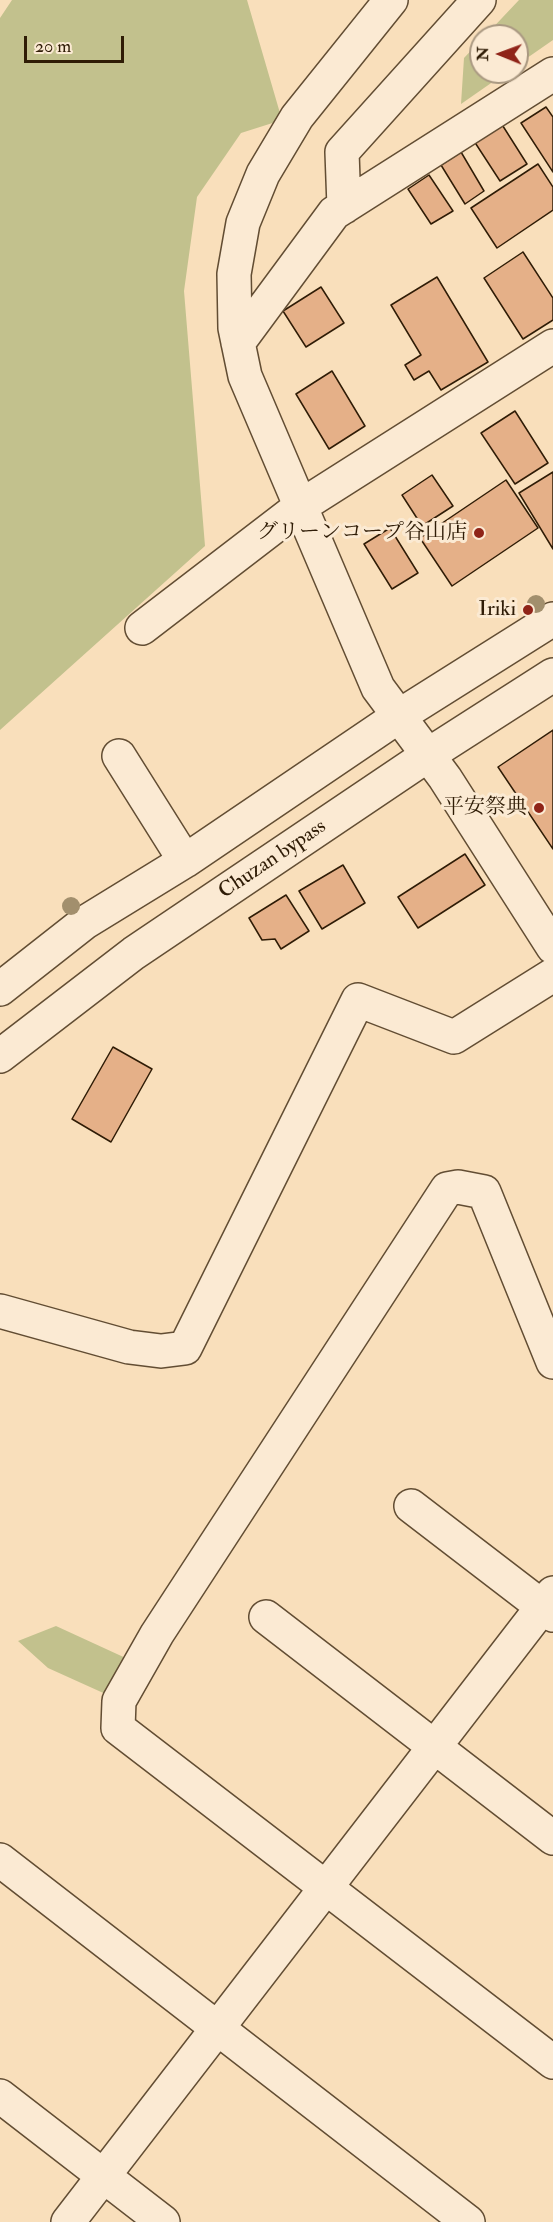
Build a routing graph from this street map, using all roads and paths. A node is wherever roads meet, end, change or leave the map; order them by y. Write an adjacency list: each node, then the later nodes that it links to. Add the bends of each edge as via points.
1 (391, 0): 5 (street, via 297,117 263,174 243,223 234,274 234,327)
2 (479, 0): 4 (street, via 342,152)
3 (553, 74): 4 (street)
4 (344, 207): 5 (street, via 334,213)
5 (238, 343): 7 (street, via 245,376)
6 (553, 346): 7 (street)
7 (301, 506): 9 (street); 11 (street, via 378,688)
8 (553, 619): 11 (street)
9 (142, 628)
10 (553, 675): 12 (street, Chuzan bypass)
11 (399, 716): 12 (street); 14 (street)
12 (428, 755): 15 (street); 18 (street, Chuzan bypass, via 134,953)
13 (119, 756): 14 (street)
14 (184, 861): 17 (street, via 84,922)
15 (553, 947)
16 (553, 975): 19 (street, via 454,1037 358,1000 185,1348 161,1351 129,1347)
17 (0, 989)
18 (0, 1056)
19 (0, 1311)
20 (553, 1362): 27 (street, via 484,1192 447,1189 157,1634 119,1701 118,1728)
21 (411, 1506): 22 (street)
22 (549, 1605): 24 (street)
23 (266, 1617): 24 (street)
24 (434, 1747): 25 (street); 27 (street)
25 (553, 1838)
26 (0, 1860): 28 (street)
27 (326, 1887): 28 (street); 29 (street)
28 (217, 2028): 31 (street); 34 (street)
29 (553, 2062)
30 (0, 2096): 31 (street)
31 (104, 2176): 32 (street); 33 (street)
32 (68, 2222)
33 (163, 2222)
34 (468, 2222)

